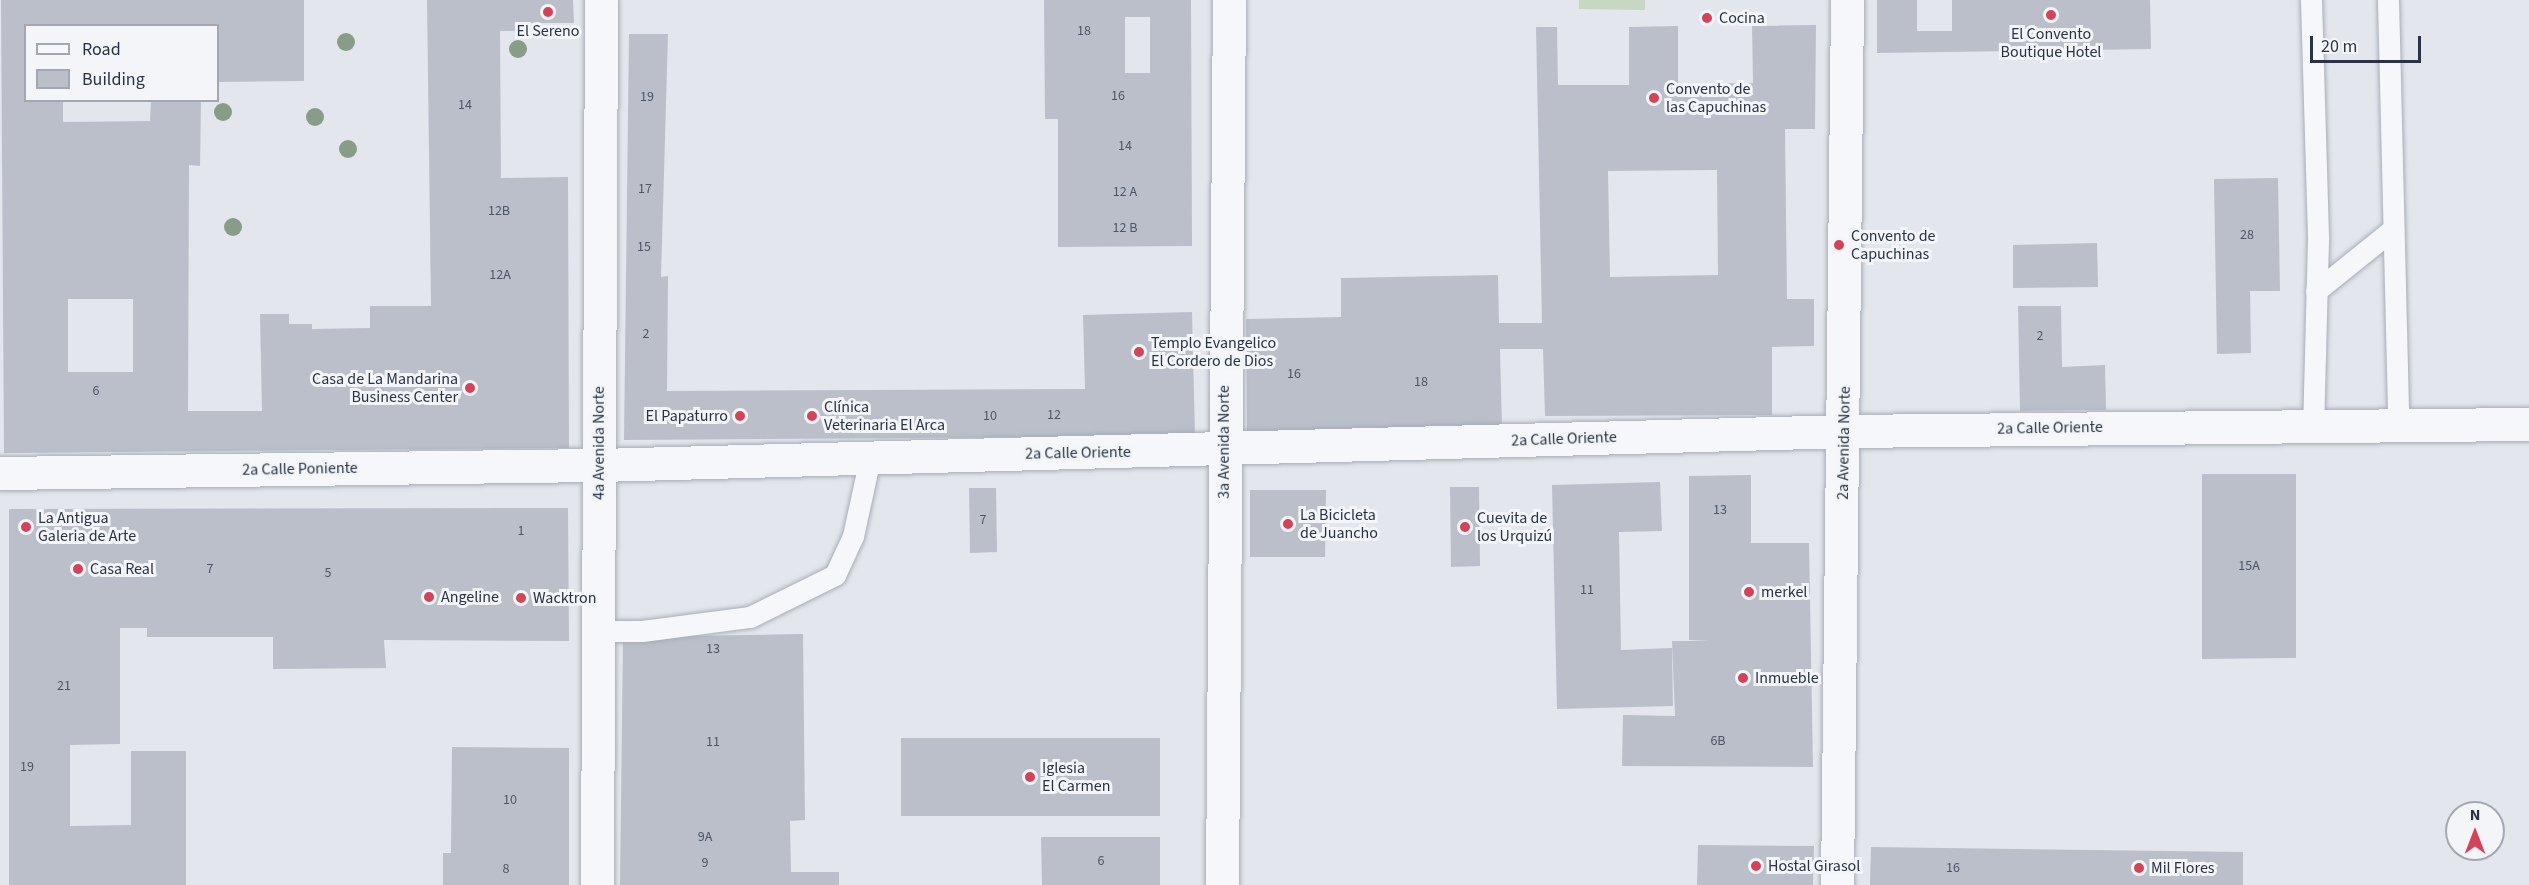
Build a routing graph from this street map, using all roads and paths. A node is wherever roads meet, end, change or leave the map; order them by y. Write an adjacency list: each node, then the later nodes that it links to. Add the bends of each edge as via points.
1 (602, 0): 14 (street, 4a Avenida Norte)
2 (1229, 0): 12 (street, 3a Avenida Norte)
3 (1847, 0): 11 (street, 2a Avenida Norte)
4 (2311, 0): 7 (lane)
5 (2388, 0): 6 (lane)
6 (2393, 229): 7 (lane); 8 (lane)
7 (2316, 291): 10 (lane)
8 (2398, 424): 9 (street, 2a Calle Oriente); 10 (street, 2a Calle Oriente)
9 (2529, 424)
10 (2313, 426): 11 (street, 2a Calle Oriente)
11 (1845, 431): 12 (street, 2a Calle Oriente); 19 (street, 2a Avenida Norte)
12 (1224, 450): 13 (street, 2a Calle Oriente); 18 (street, 3a Avenida Norte)
13 (870, 458): 14 (street, 2a Calle Oriente); 16 (lane, via 854,536 835,575 750,617 642,631)
14 (599, 465): 15 (street, 2a Calle Poniente); 16 (street, 4a Avenida Norte)
15 (0, 473)
16 (599, 631): 17 (street, 4a Avenida Norte)
17 (597, 885)
18 (1222, 885)
19 (1837, 885)

